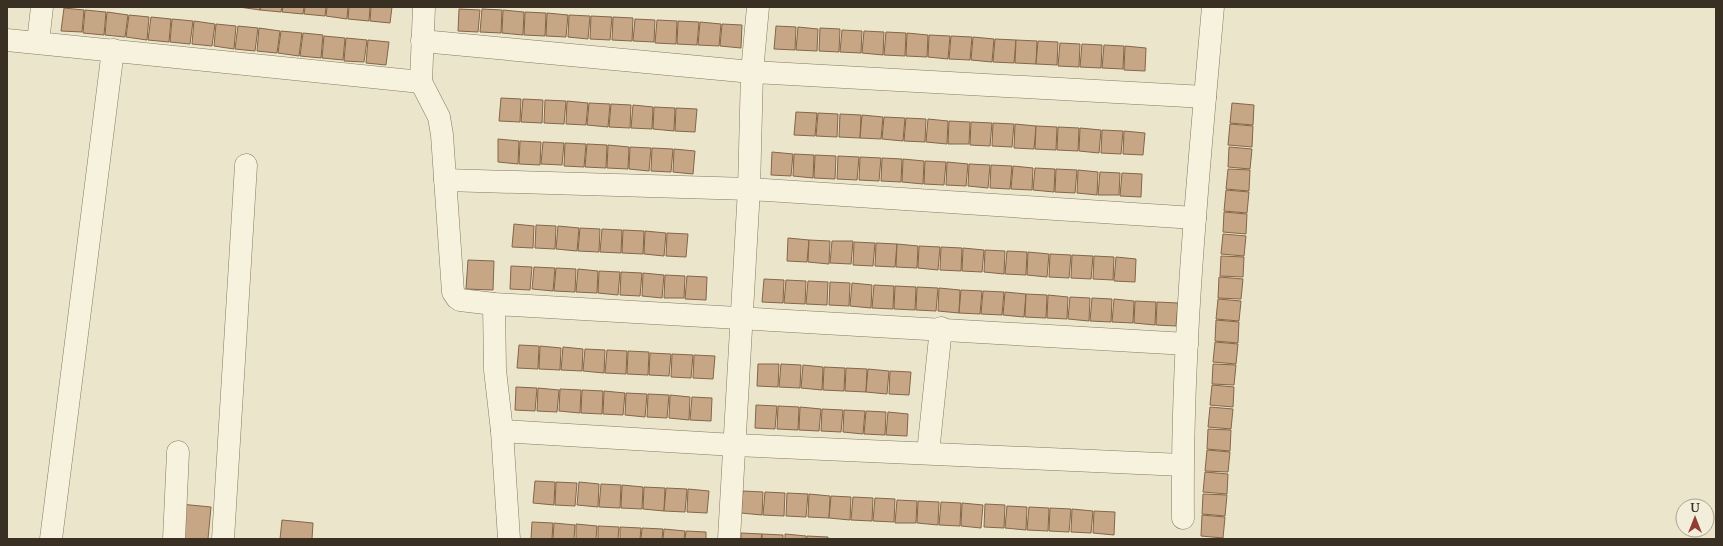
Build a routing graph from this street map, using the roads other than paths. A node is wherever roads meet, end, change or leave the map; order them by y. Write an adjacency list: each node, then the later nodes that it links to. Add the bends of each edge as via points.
1 (42, 7): 7 (street)
2 (424, 7): 6 (street)
3 (758, 7): 9 (street)
4 (1213, 7): 11 (street)
5 (7, 40): 7 (street)
6 (422, 41): 9 (street); 10 (street)
7 (38, 42): 8 (street)
8 (113, 50): 10 (street); 26 (street)
9 (752, 72): 11 (street); 14 (street)
10 (420, 82): 13 (street, via 439,117 445,152)
11 (1205, 98): 15 (street)
12 (246, 165): 28 (street)
13 (445, 180): 14 (street); 16 (street, via 454,295 460,300)
14 (749, 189): 15 (street); 17 (street)
15 (1195, 218): 19 (street)
16 (494, 304): 17 (street); 20 (street, via 495,370)
17 (741, 318): 18 (street); 21 (street)
18 (941, 328): 19 (street); 23 (street)
19 (1187, 344): 24 (street)
20 (502, 431): 21 (street); 29 (street)
21 (734, 445): 23 (street); 30 (street)
22 (178, 452): 27 (street)
23 (928, 453): 24 (street)
24 (1182, 465): 25 (street)
25 (1183, 518)
26 (51, 539)
27 (174, 539)
28 (223, 539)
29 (509, 539)
30 (729, 539)

